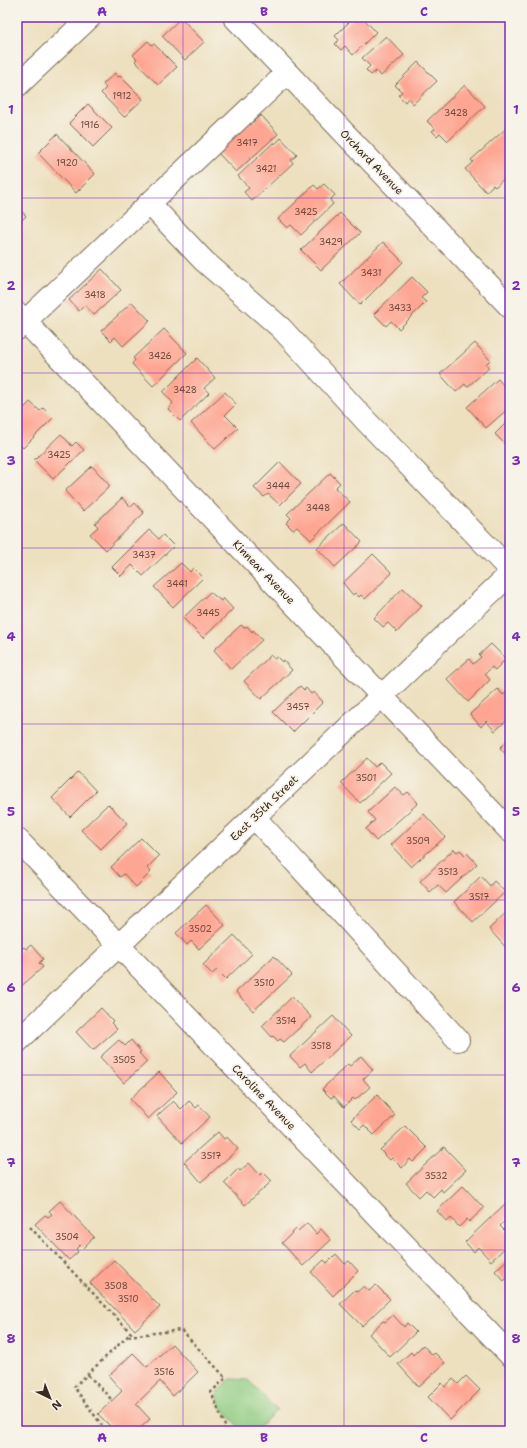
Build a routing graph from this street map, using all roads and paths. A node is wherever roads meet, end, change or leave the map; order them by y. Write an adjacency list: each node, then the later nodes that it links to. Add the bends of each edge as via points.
1 (90, 17): 4 (street)
2 (234, 17): 3 (street, Orchard Avenue)
3 (287, 73): 5 (street); 6 (street, Orchard Avenue)
4 (17, 86)
5 (149, 203): 7 (street); 8 (street, via 204,261 281,328 366,421)
6 (510, 307)
7 (20, 321): 10 (street, Kinnear Avenue)
8 (510, 570)
9 (510, 574): 10 (street, East 35th Street)
10 (382, 696): 11 (street, East 35th Street); 12 (street, Kinnear Avenue)
11 (254, 817): 14 (street, East 35th Street); 15 (street)
12 (510, 831)
13 (17, 839): 14 (street, Caroline Avenue)
14 (119, 946): 16 (street, East 35th Street); 19 (street, Caroline Avenue)
15 (458, 1040)
16 (17, 1042)
17 (30, 1227): 18 (path, via 132,1333)
18 (128, 1336): 20 (path); 23 (path, via 181,1330 226,1378 211,1392)
19 (510, 1355)
20 (88, 1375): 21 (path); 22 (path, via 74,1387)
21 (112, 1400)
22 (106, 1431)
23 (227, 1431)

